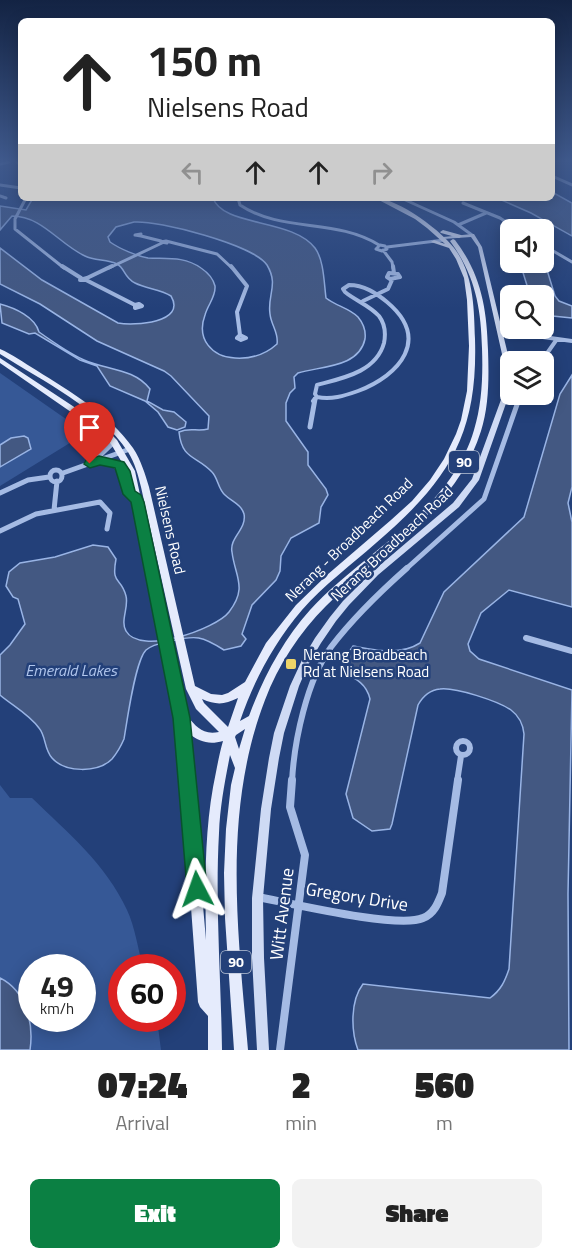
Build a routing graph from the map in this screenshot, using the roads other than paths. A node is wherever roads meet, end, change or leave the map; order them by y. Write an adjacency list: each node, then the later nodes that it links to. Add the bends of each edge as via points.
1 (19, 211): 20 (street, via 15,229 53,261)
2 (248, 211): 15 (street, via 347,230 379,245 376,249)
3 (405, 211): 12 (main road, Nerang - Broadbeach Road / 90)
4 (412, 211): 12 (main road, Nerang - Broadbeach Road / 90)
5 (428, 211): 9 (street)
6 (481, 211): 7 (street)
7 (486, 213): 8 (street); 9 (street)
8 (500, 220)
9 (458, 225): 11 (street)
10 (141, 236): 14 (street)
11 (472, 236): 12 (street); 25 (street, Nerang Broadbeach Road, via 482,250)
12 (449, 239): 13 (main road); 13 (main road); 51 (main road, Nerang - Broadbeach Road / 90, via 468,281 472,332 468,405 455,445 440,472 415,501 298,609); 54 (main road, Nerang - Broadbeach Road / 90, via 467,260 475,279 484,329 483,402 471,447 432,506 342,585 305,624 276,668)
13 (431, 241): 15 (street)
14 (163, 243): 17 (street); 26 (street, via 217,254 244,281 246,290 237,312)
15 (385, 249): 19 (street)
16 (554, 251): 18 (street)
17 (142, 252): 20 (street)
18 (572, 262)
19 (394, 273): 21 (street, via 386,275); 21 (street, via 400,278)
20 (85, 279): 24 (street)
21 (392, 280): 22 (street, via 388,289)
22 (377, 294): 23 (street); 23 (street, via 357,285 345,286 345,293); 34 (street, via 407,324 410,345 406,356 382,381 360,391 326,399)
23 (363, 301): 34 (street, via 382,319 386,344 364,369 317,385)
24 (135, 305)
25 (500, 331)
26 (240, 335)
27 (502, 339): 58 (street, Nerang Broadbeach Road, via 509,386 472,486 456,505 342,607 317,640 298,675 274,752)
28 (554, 339): 29 (street)
29 (557, 339): 30 (street); 32 (street)
30 (572, 341)
31 (0, 351): 38 (main road, Nielsens Road, via 85,406 111,428)
32 (549, 351)
33 (0, 360): 37 (main road, Nielsens Road, via 100,428)
34 (317, 397): 36 (street)
35 (517, 405): 59 (street, Witt Avenue, via 484,499 377,595 331,647 319,667 297,739 291,779 290,807 305,855)
36 (310, 427)
37 (114, 442): 38 (main road, Nielsens Road); 40 (street)
38 (125, 450): 39 (street); 45 (main road, Nielsens Road); 52 (main road, Nielsens Road, via 138,465)
39 (99, 460): 40 (street); 45 (street, via 120,465 129,494)
40 (90, 464): 41 (street)
41 (63, 474): 42 (street, via 54,471); 43 (street)
42 (49, 477): 43 (street); 44 (street, via 28,480)
43 (57, 481): 46 (street)
44 (0, 493)
45 (136, 498): 53 (main road, Nielsens Road)
46 (54, 510): 47 (street, via 100,502 111,513); 48 (street)
47 (107, 529)
48 (0, 531)
49 (526, 638): 50 (street)
50 (572, 651)
51 (248, 685): 52 (main road, via 221,699); 55 (main road, Nerang - Broadbeach Road / 90)
52 (191, 689): 55 (main road, Nielsens Road, via 207,714)
53 (182, 718): 55 (main road, via 203,737); 60 (main road, Nielsens Road, via 206,1002)
54 (252, 720): 55 (main road); 57 (main road, Nerang - Broadbeach Road / 90)
55 (229, 735): 57 (main road, Nielsens Road); 60 (main road, Nerang - Broadbeach Road / 90, via 210,846)
56 (461, 756): 59 (street, Gregory Drive, via 442,893 435,911 417,922 398,922)
57 (240, 765): 62 (main road, Nerang - Broadbeach Road / 90, via 232,816 231,865)
58 (258, 897): 59 (street, Gregory Drive); 63 (street, Nerang Broadbeach Road)
59 (298, 903): 64 (street, Witt Avenue)
60 (214, 1013): 61 (main road, Nerang - Broadbeach Road / 90)
61 (214, 1050)
62 (241, 1050)
63 (263, 1050)
64 (280, 1050)

